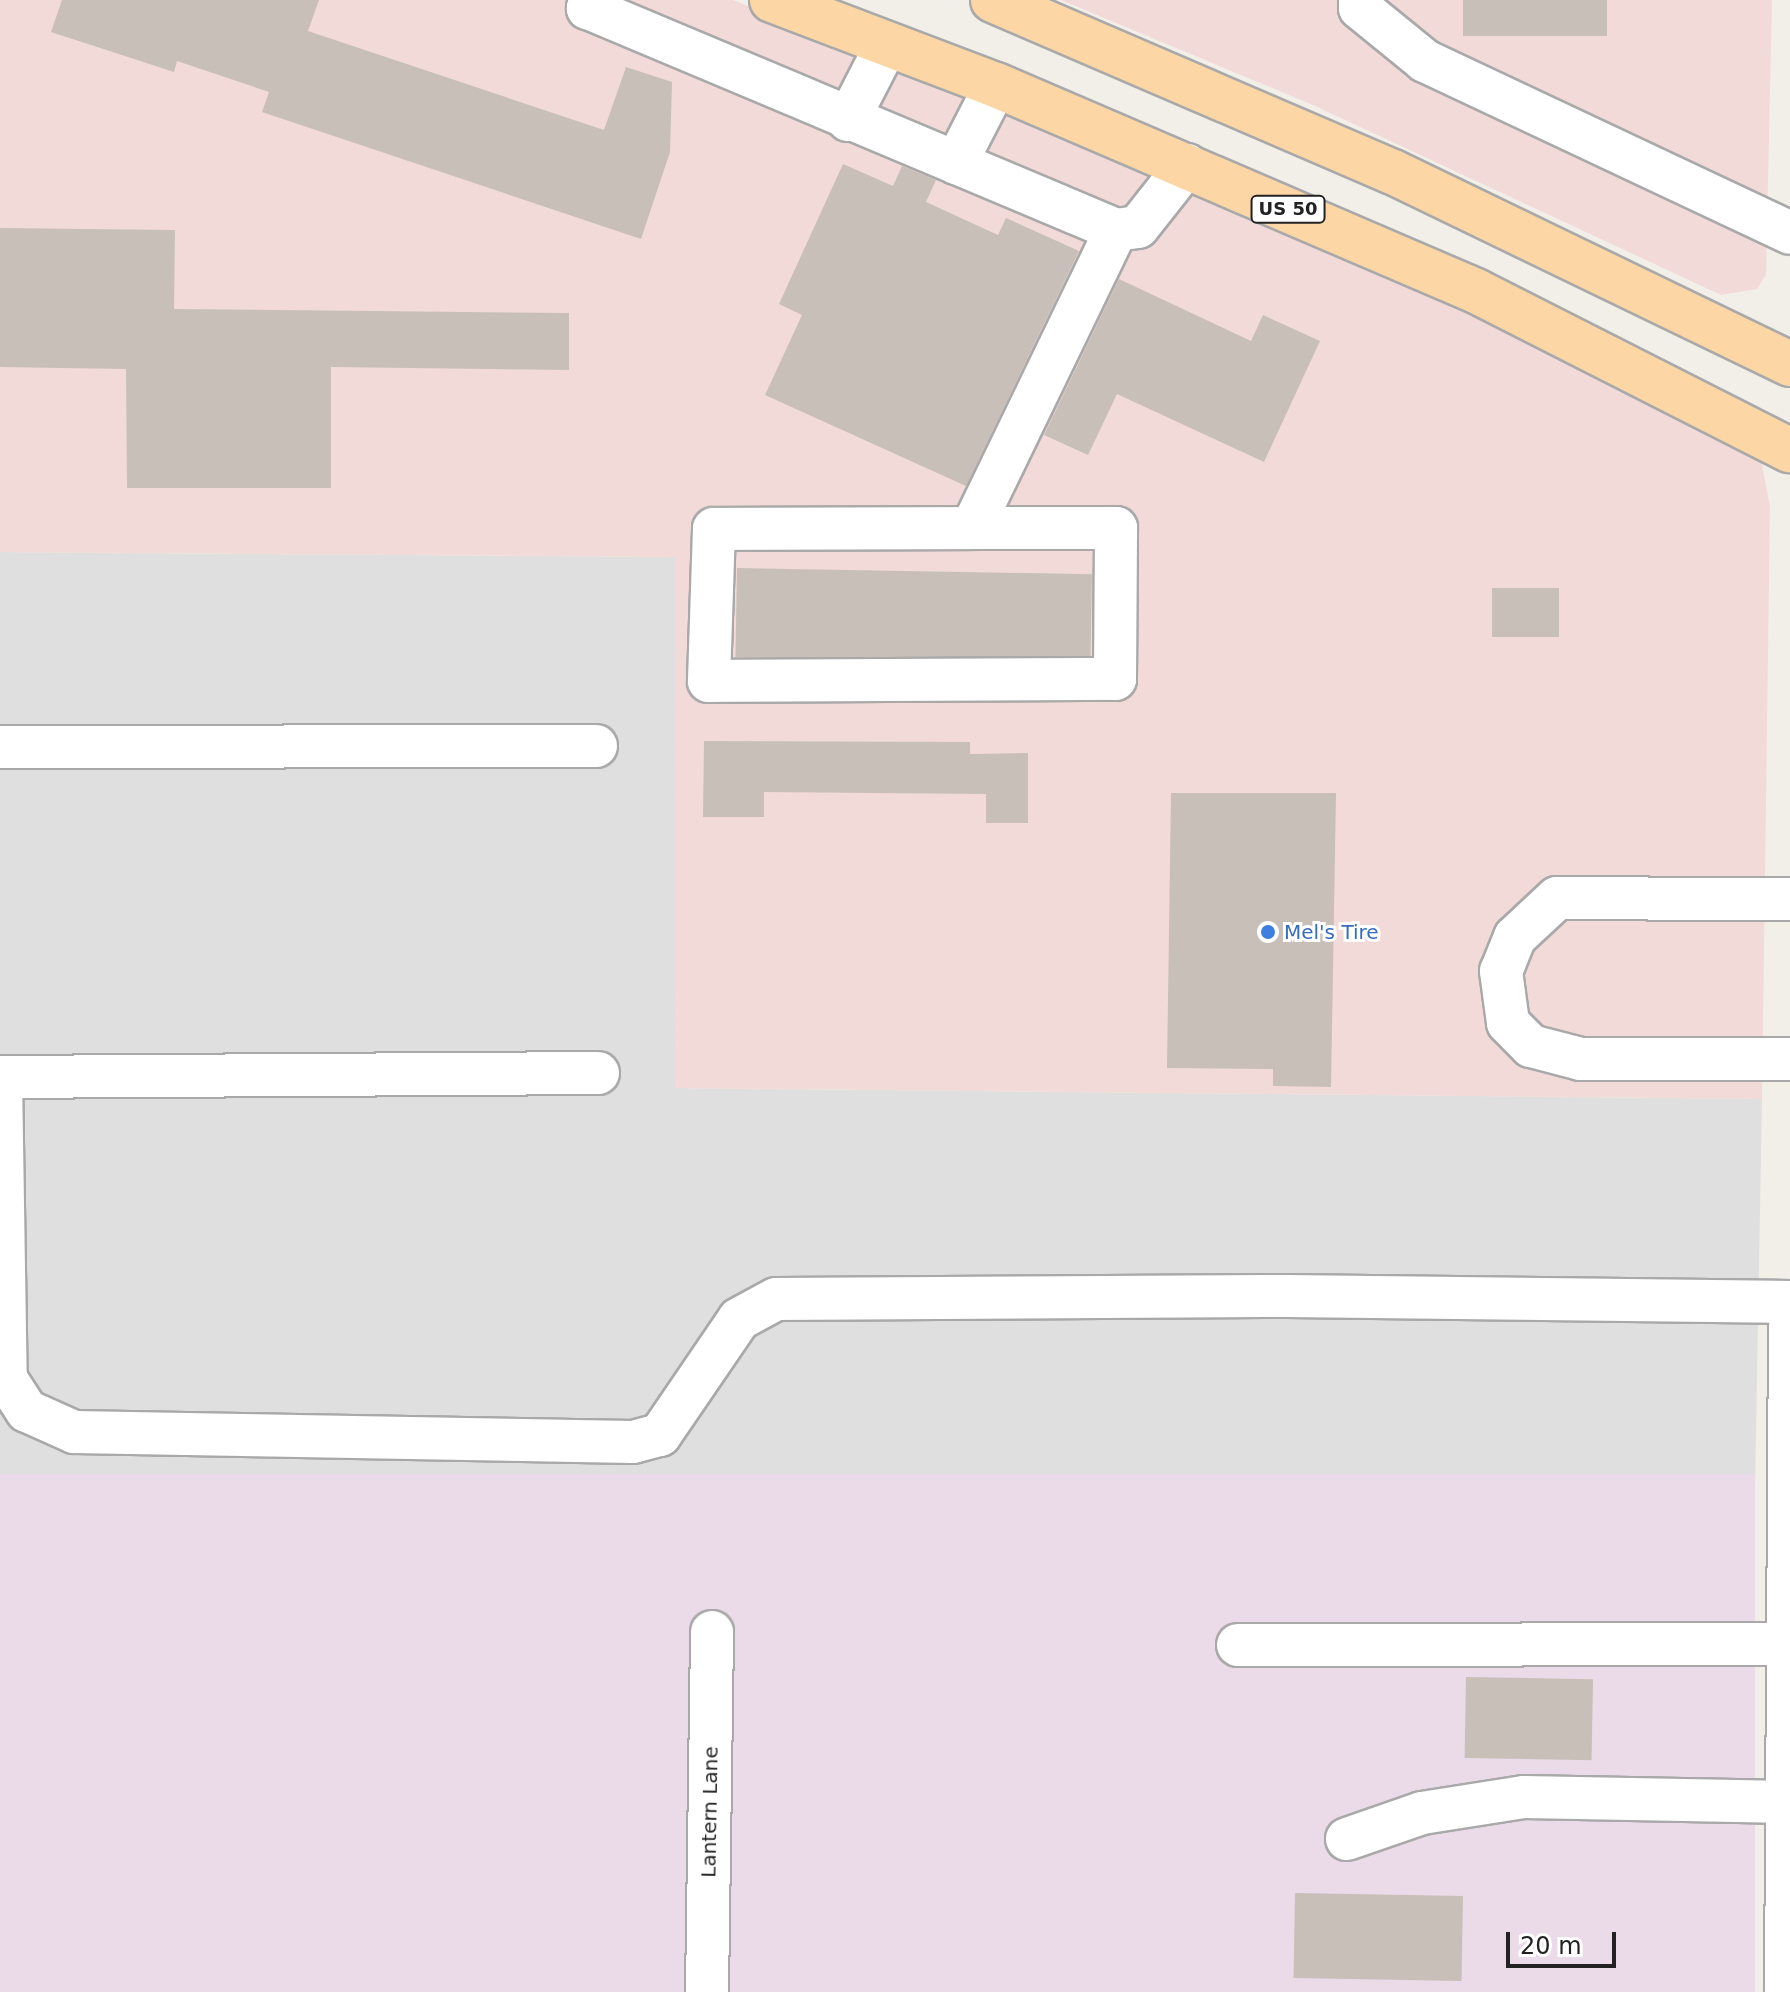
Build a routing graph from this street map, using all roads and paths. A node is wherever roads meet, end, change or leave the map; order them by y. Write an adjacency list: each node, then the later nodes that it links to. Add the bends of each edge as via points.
1 (591, 0): 7 (street, via 588,8)
2 (772, 0): 5 (main road, US 50)
3 (993, 0): 12 (main road, via 1393,172)
4 (1360, 0): 11 (street, via 1360,8 1425,61)
5 (887, 44): 6 (main road, US 50); 7 (street)
6 (996, 85): 8 (street); 9 (main road, US 50)
7 (848, 120): 8 (street)
8 (956, 163): 10 (street)
9 (1187, 165): 10 (street, via 1138,227); 13 (main road, US 50, via 1476,291)
10 (1116, 230): 14 (street)
11 (1790, 233)
12 (1790, 364)
13 (1790, 450)
14 (972, 528): 14 (street, via 1116,528 1115,679 709,681 714,529)
15 (596, 746): 16 (street)
16 (0, 747)
17 (1790, 899): 18 (street, via 1557,898 1515,937 1501,971 1508,1023 1531,1046 1581,1059)
18 (1790, 1059)
19 (598, 1073): 20 (street)
20 (0, 1077): 21 (street, via 6,1379 27,1411 74,1432 633,1442 660,1435 739,1319 776,1299 1287,1296)
21 (1790, 1302)
22 (1790, 1326): 23 (street)
23 (1789, 1502): 25 (street)
24 (712, 1632): 29 (street, Lantern Lane)
25 (1788, 1644): 26 (street); 27 (street)
26 (1238, 1645)
27 (1789, 1802): 28 (street, via 1524,1797 1422,1813); 30 (street)
28 (1347, 1839)
29 (707, 1992)
30 (1786, 1992)

